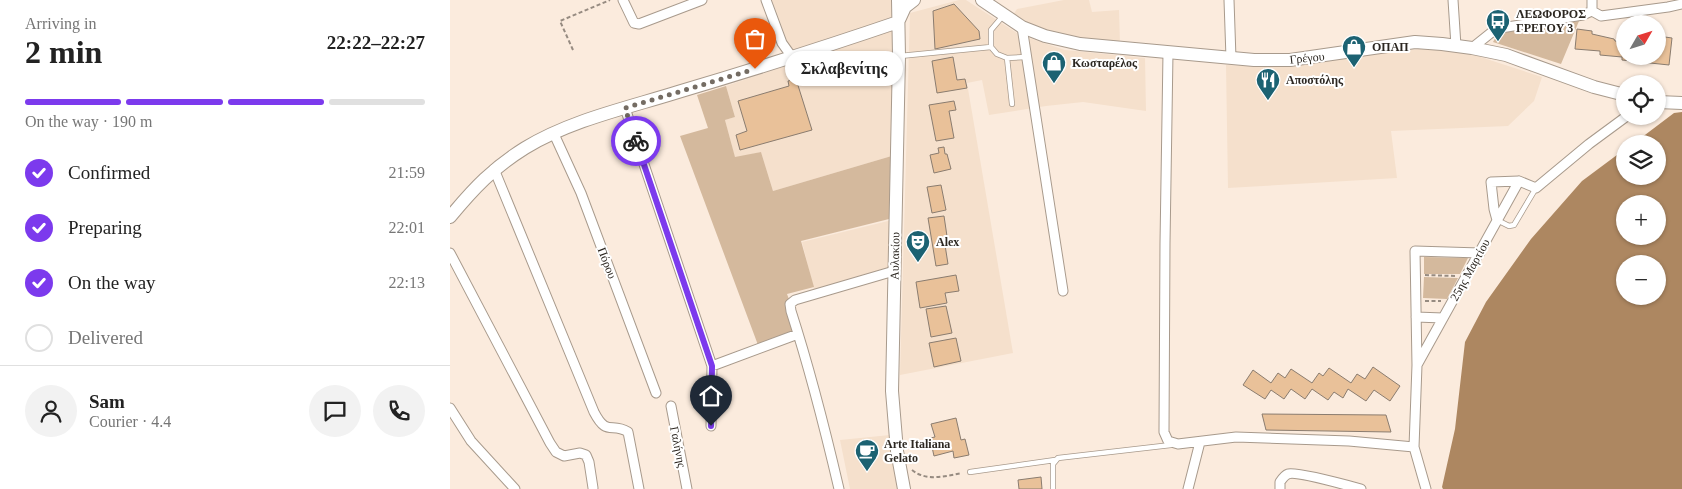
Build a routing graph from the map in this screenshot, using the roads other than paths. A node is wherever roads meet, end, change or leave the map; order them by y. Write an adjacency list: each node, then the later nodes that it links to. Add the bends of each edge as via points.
1 (623, 0): 2 (street, via 631,20 639,24)
2 (702, 0)
3 (766, 0): 20 (street, via 782,43)
4 (898, 0): 13 (main road, Αυλακίου)
5 (914, 0): 13 (main road, via 905,7)
6 (1229, 0): 23 (street)
7 (1453, 0): 15 (street)
8 (1592, 0): 11 (street)
9 (985, 2): 12 (main road, Γρέγου)
10 (1682, 4): 11 (street, via 1601,16)
11 (1592, 11): 17 (street, via 1574,18 1501,28)
12 (1003, 15): 14 (main road, Γρέγου); 16 (lane, via 991,30)
13 (898, 22): 19 (main road, Αυλακίου); 20 (main road)
14 (1022, 27): 18 (main road, Γρέγου, via 1080,44); 21 (street)
15 (1456, 46): 17 (main road, Γρέγου); 23 (main road, Γρέγου, via 1415,42 1290,60)
16 (991, 47): 19 (lane); 22 (lane)
17 (1472, 48): 24 (main road, Γρέγου, via 1506,55)
18 (1168, 53): 23 (main road, Γρέγου); 50 (street, via 1164,432 1168,441)
19 (899, 56): 38 (main road, Αυλακίου)
20 (792, 57): 28 (main road)
21 (1026, 57): 22 (lane); 39 (street)
22 (1007, 58): 27 (lane)
23 (1231, 58)
24 (1616, 93)
25 (1666, 102): 26 (main road)
26 (1682, 103)
27 (1012, 104)
28 (625, 108): 30 (main road); 44 (street)
29 (1616, 124): 33 (street)
30 (554, 134): 31 (main road, via 526,147); 45 (street, Πόρου, via 581,193)
31 (494, 169): 34 (main road); 56 (street, via 599,422 608,428 622,428 628,432)
32 (1519, 181): 33 (street); 35 (street, 25ης Μαρτίου); 35 (street, via 1491,182)
33 (1536, 188): 35 (lane, via 1514,225)
34 (450, 217)
35 (1497, 220): 37 (street, 25ης Μαρτίου)
36 (450, 253): 54 (street, via 556,452 564,456 586,455)
37 (1480, 253): 40 (street, via 1415,251); 41 (street, 25ης Μαρτίου)
38 (894, 271): 42 (street, via 795,300 790,304 790,311); 59 (main road, Αυλακίου, via 892,391)
39 (1063, 291)
40 (1416, 317): 41 (street); 43 (street)
41 (1443, 318): 43 (street, 25ης Μαρτίου)
42 (798, 334): 44 (street); 58 (street, via 822,414)
43 (1417, 365): 51 (street, 25ης Μαρτίου)
44 (712, 366): 48 (street)
45 (656, 393)
46 (671, 406): 57 (street, Γαλήνης)
47 (450, 408): 55 (street, via 471,441)
48 (711, 426)
49 (1200, 442): 50 (street); 51 (street, via 1236,437); 61 (street)
50 (1178, 444): 52 (lane)
51 (1414, 447): 64 (street, 25ης Μαρτίου)
52 (1055, 460): 53 (lane); 60 (lane)
53 (970, 472)
54 (593, 488)
55 (515, 489)
56 (639, 489)
57 (687, 489)
58 (839, 489)
59 (904, 489)
60 (1053, 489)
61 (1188, 489)
62 (1280, 489): 63 (street, via 1280,482 1287,474 1297,472)
63 (1361, 489)
64 (1426, 489)

